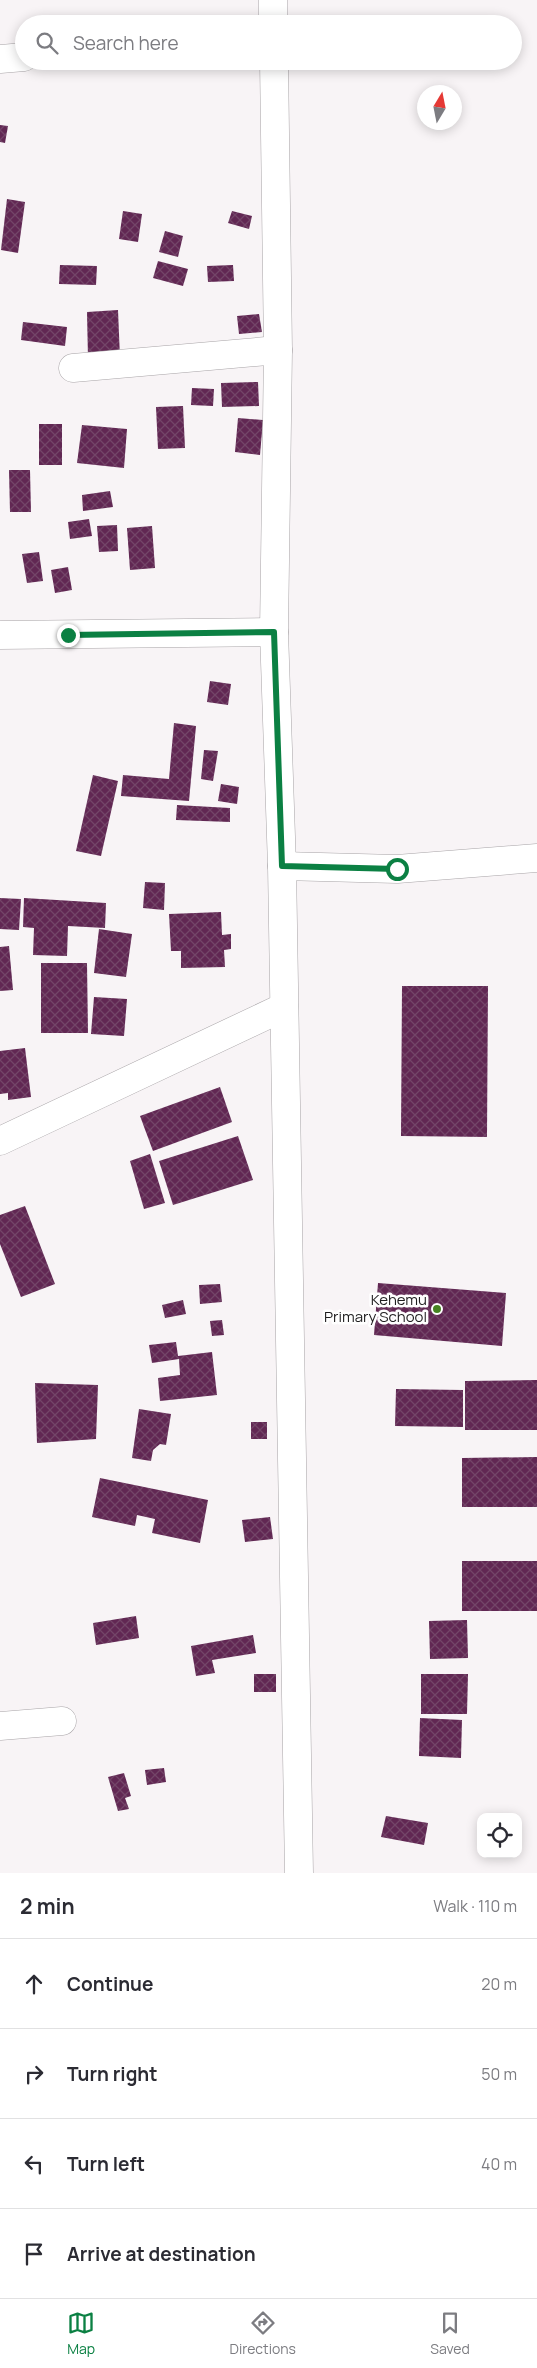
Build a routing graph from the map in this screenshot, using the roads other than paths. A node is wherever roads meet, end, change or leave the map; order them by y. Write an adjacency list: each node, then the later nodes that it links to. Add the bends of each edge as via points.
1 (273, 0): 2 (street)
2 (273, 15)
3 (15, 58): 4 (street)
4 (0, 59)
5 (274, 70): 6 (street)
6 (278, 350): 7 (street); 8 (street)
7 (73, 368)
8 (274, 632): 9 (street); 11 (street)
9 (0, 635)
10 (537, 858): 11 (street, via 397,869)
11 (282, 866): 12 (street)
12 (284, 1007): 13 (street); 16 (street)
13 (0, 1141)
14 (62, 1721): 15 (street)
15 (0, 1726)
16 (299, 1873)

